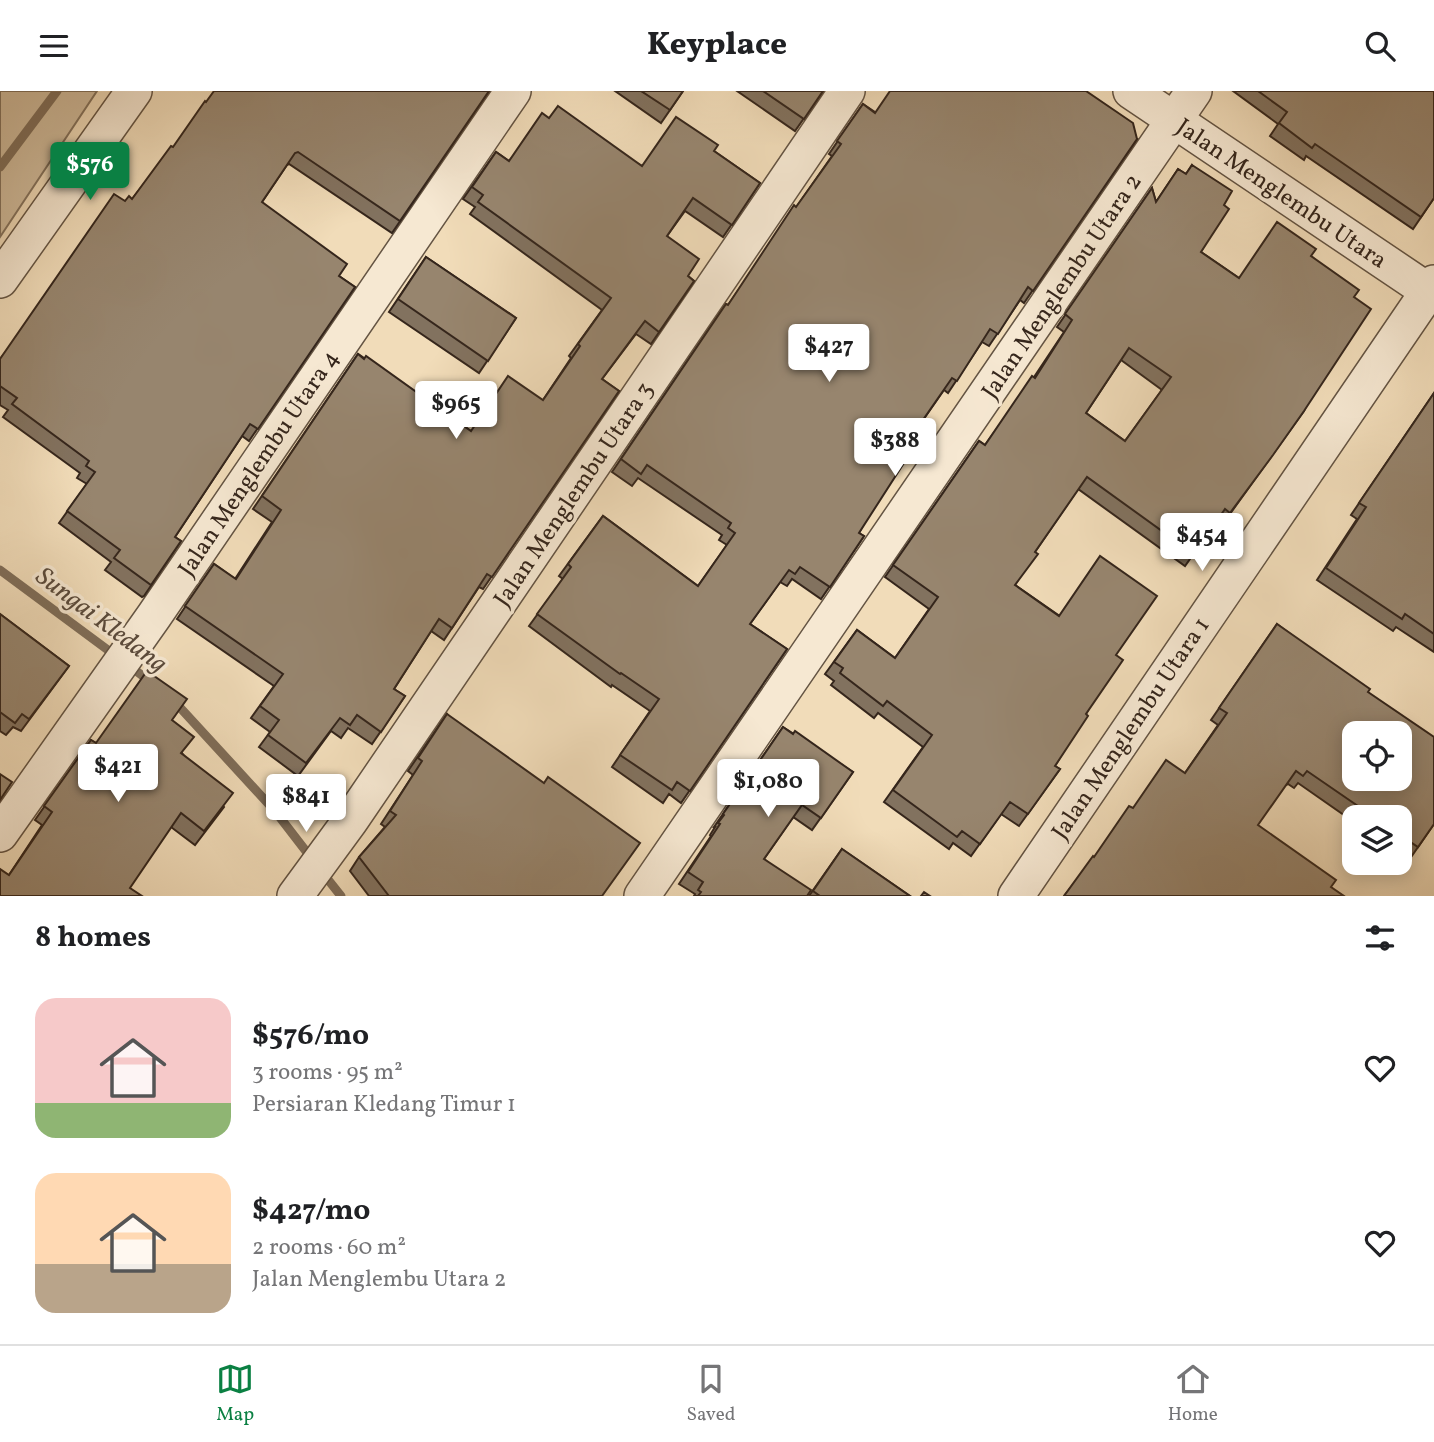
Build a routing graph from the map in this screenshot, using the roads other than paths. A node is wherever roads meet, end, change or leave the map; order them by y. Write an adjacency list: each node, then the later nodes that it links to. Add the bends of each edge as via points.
1 (134, 91): 7 (street)
2 (513, 91): 9 (street, Jalan Menglembu Utara 4)
3 (848, 91): 10 (street, Jalan Menglembu Utara 3)
4 (1131, 91): 6 (street, Jalan Menglembu Utara)
5 (1194, 91): 6 (street, Jalan Menglembu Utara 2)
6 (1174, 120): 8 (street, Jalan Menglembu Utara); 11 (street, Jalan Menglembu Utara 2)
7 (0, 280)
8 (1432, 290): 12 (street, Jalan Menglembu Utara 1)
9 (0, 834)
10 (301, 888)
11 (642, 896)
12 (1016, 896)

